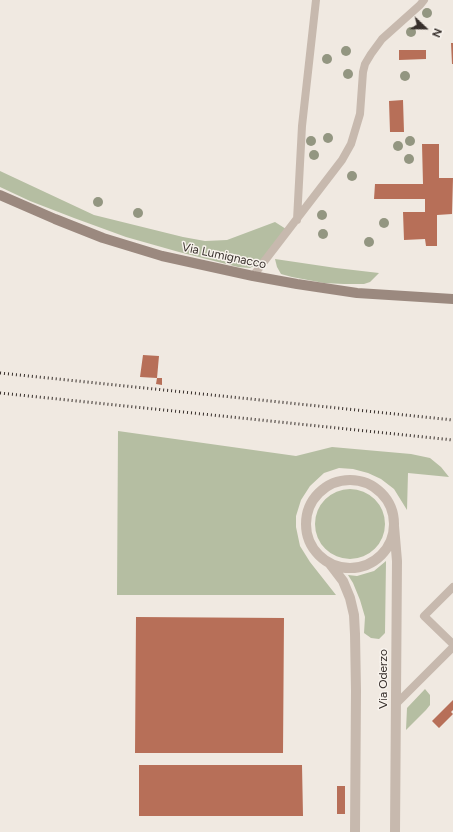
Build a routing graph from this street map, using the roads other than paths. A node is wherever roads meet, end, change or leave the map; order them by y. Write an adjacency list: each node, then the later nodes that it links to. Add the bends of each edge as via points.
1 (316, 0): 4 (lane, via 302,126)
2 (424, 0): 4 (lane, via 382,39 365,64 360,114 351,144)
3 (0, 195): 5 (main road, Via Lumignacco, via 103,238 162,256)
4 (297, 220): 5 (lane)
5 (253, 276): 6 (main road, Via Lumignacco, via 357,293)
6 (453, 300)
7 (394, 526): 8 (street, Via Oderzo, via 391,540 384,553 372,562 359,568 344,568); 8 (street, Via Oderzo, via 392,511 386,498 376,488 363,481 348,479 334,482 321,490 306,514 306,529 310,543 318,555); 11 (street, Via Oderzo, via 397,561)
8 (330, 564): 12 (street, Via Oderzo, via 343,581 354,615)
9 (453, 587): 10 (lane, via 424,616)
10 (453, 646): 11 (lane)
11 (396, 704): 13 (street, Via Oderzo)
12 (355, 832)
13 (395, 832)

